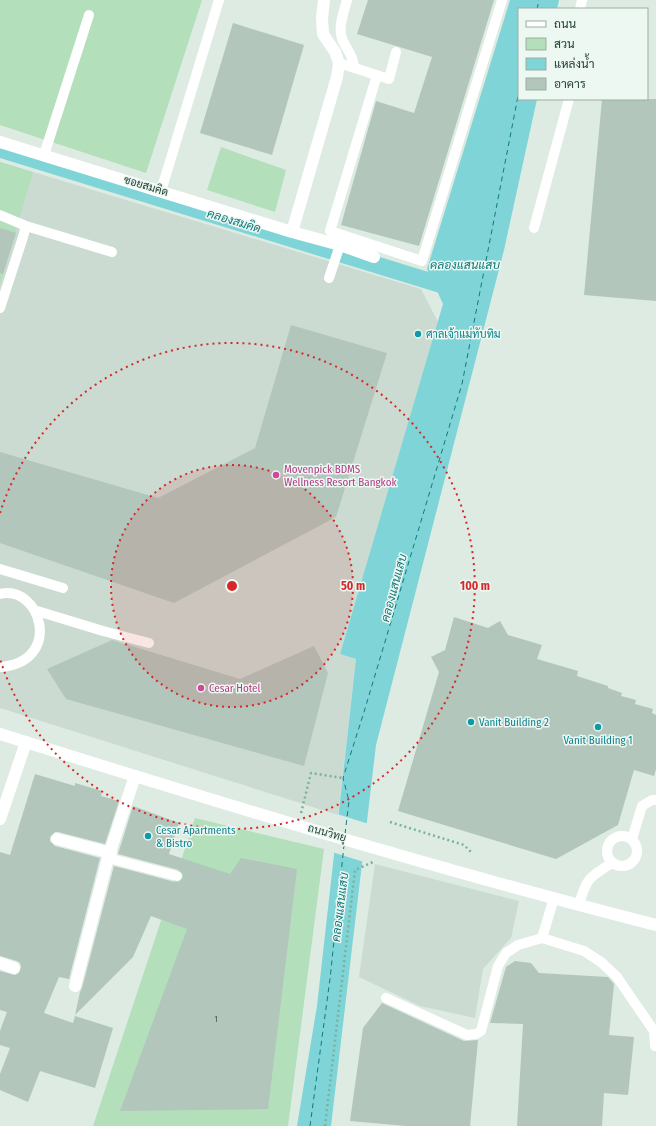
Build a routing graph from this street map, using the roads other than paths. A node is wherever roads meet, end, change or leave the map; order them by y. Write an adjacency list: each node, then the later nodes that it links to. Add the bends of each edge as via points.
1 (219, 0): 13 (lane)
2 (324, 0): 7 (street, via 323,34 336,52)
3 (347, 0): 8 (lane, via 340,30 342,41 351,53)
4 (502, 0): 9 (lane, via 422,262 330,231)
5 (89, 15): 12 (lane)
6 (396, 52): 9 (lane, via 389,79)
7 (339, 64): 8 (lane); 17 (street)
8 (354, 68): 9 (lane)
9 (377, 75)
10 (569, 100): 16 (lane)
11 (0, 142): 12 (street, ซอยสมคิด)
12 (44, 155): 13 (street, ซอยสมคิด)
13 (161, 191): 17 (street, ซอยสมคิด)
14 (0, 215): 15 (lane)
15 (26, 226): 19 (lane); 22 (lane)
16 (534, 228)
17 (292, 232): 18 (street, ซอยสมคิด)
18 (340, 245): 20 (street, ซอยสมคิด); 21 (lane)
19 (112, 252)
20 (374, 257)
21 (329, 278)
22 (0, 308)
23 (0, 569): 24 (lane)
24 (62, 588)
25 (1, 593): 26 (lane, via 19,596)
26 (34, 610): 27 (lane); 28 (lane, via 40,627 39,640 34,651 25,661 13,666)
27 (149, 643)
28 (0, 667)
29 (0, 734): 30 (street, ถนนวิทยุ)
30 (26, 742): 31 (street, ถนนวิทยุ); 33 (street)
31 (135, 776): 36 (street); 39 (street, ถนนวิทยุ, via 311,828 380,854)
32 (656, 800): 35 (lane, via 642,806)
33 (1, 812)
34 (57, 839): 36 (street)
35 (632, 839): 37 (lane, via 617,836 609,843 607,853); 37 (lane, via 638,850 634,861 623,866)
36 (109, 855): 38 (lane); 45 (street)
37 (612, 863): 40 (lane, via 588,880)
38 (177, 876)
39 (554, 898): 40 (street, ถนนวิทยุ); 42 (lane)
40 (579, 905): 41 (street, ถนนวิทยุ)
41 (656, 925)
42 (542, 938): 46 (lane, via 518,945 506,953 498,966 481,1032 476,1034 467,1035); 47 (lane, via 584,951 618,977 654,1031)
43 (0, 964): 44 (street)
44 (14, 968)
45 (75, 986)
46 (386, 998)
47 (656, 1046)

